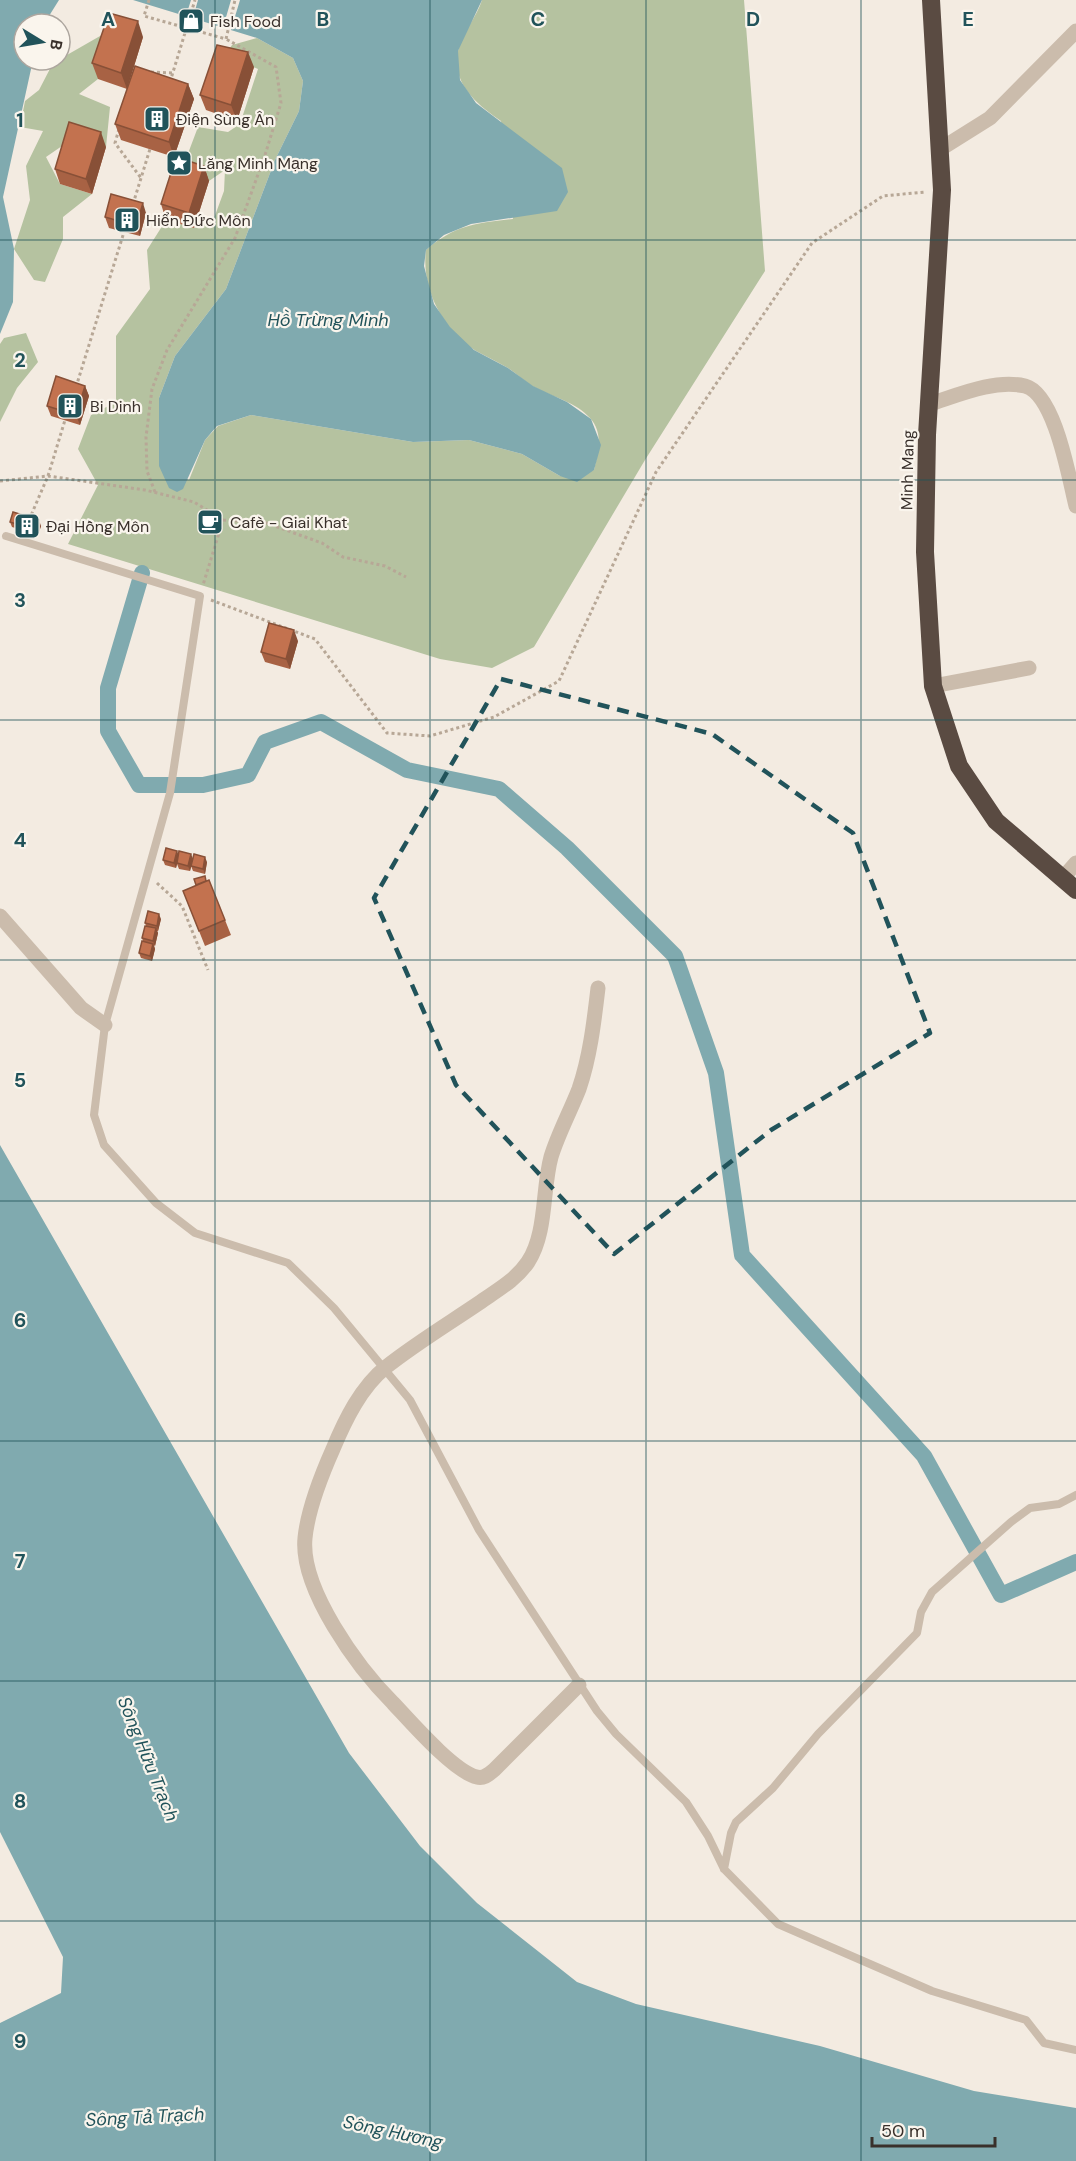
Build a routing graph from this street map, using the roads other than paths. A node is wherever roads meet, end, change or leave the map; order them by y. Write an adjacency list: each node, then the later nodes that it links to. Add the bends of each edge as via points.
1 (932, 0): 3 (highway, Minh Mang)
2 (1076, 31): 3 (street, via 990,118)
3 (939, 150): 4 (highway, Minh Mang, via 942,190)
4 (930, 405): 5 (street, via 1000,386 1026,386 1036,392 1051,416); 8 (highway, Minh Mang, via 925,552)
5 (1076, 506)
6 (6, 536): 13 (lane, via 200,596 170,793)
7 (1029, 668): 8 (street)
8 (933, 686): 10 (highway, Minh Mang, via 959,766 996,821)
9 (1076, 863): 10 (street)
10 (1069, 885)
11 (0, 916): 13 (street, via 81,1008)
12 (598, 988): 14 (street, via 582,1078 552,1155 539,1234 529,1260 508,1282)
13 (105, 1024): 14 (lane, via 94,1115 104,1145 156,1203 195,1233 288,1263 334,1308)
14 (384, 1368): 16 (lane, via 410,1400 479,1530); 16 (street, via 358,1401 338,1437 308,1522 308,1567 335,1626 377,1688 433,1744 478,1778 494,1770)
15 (1076, 1495): 17 (lane, via 1059,1504 1026,1510 932,1592 921,1612 917,1633 818,1734 773,1788 736,1822)
16 (579, 1685): 17 (lane, via 615,1734 686,1802)
17 (724, 1869): 18 (lane, via 778,1924 932,1991 1026,2020 1044,2043)
18 (1076, 2050)

